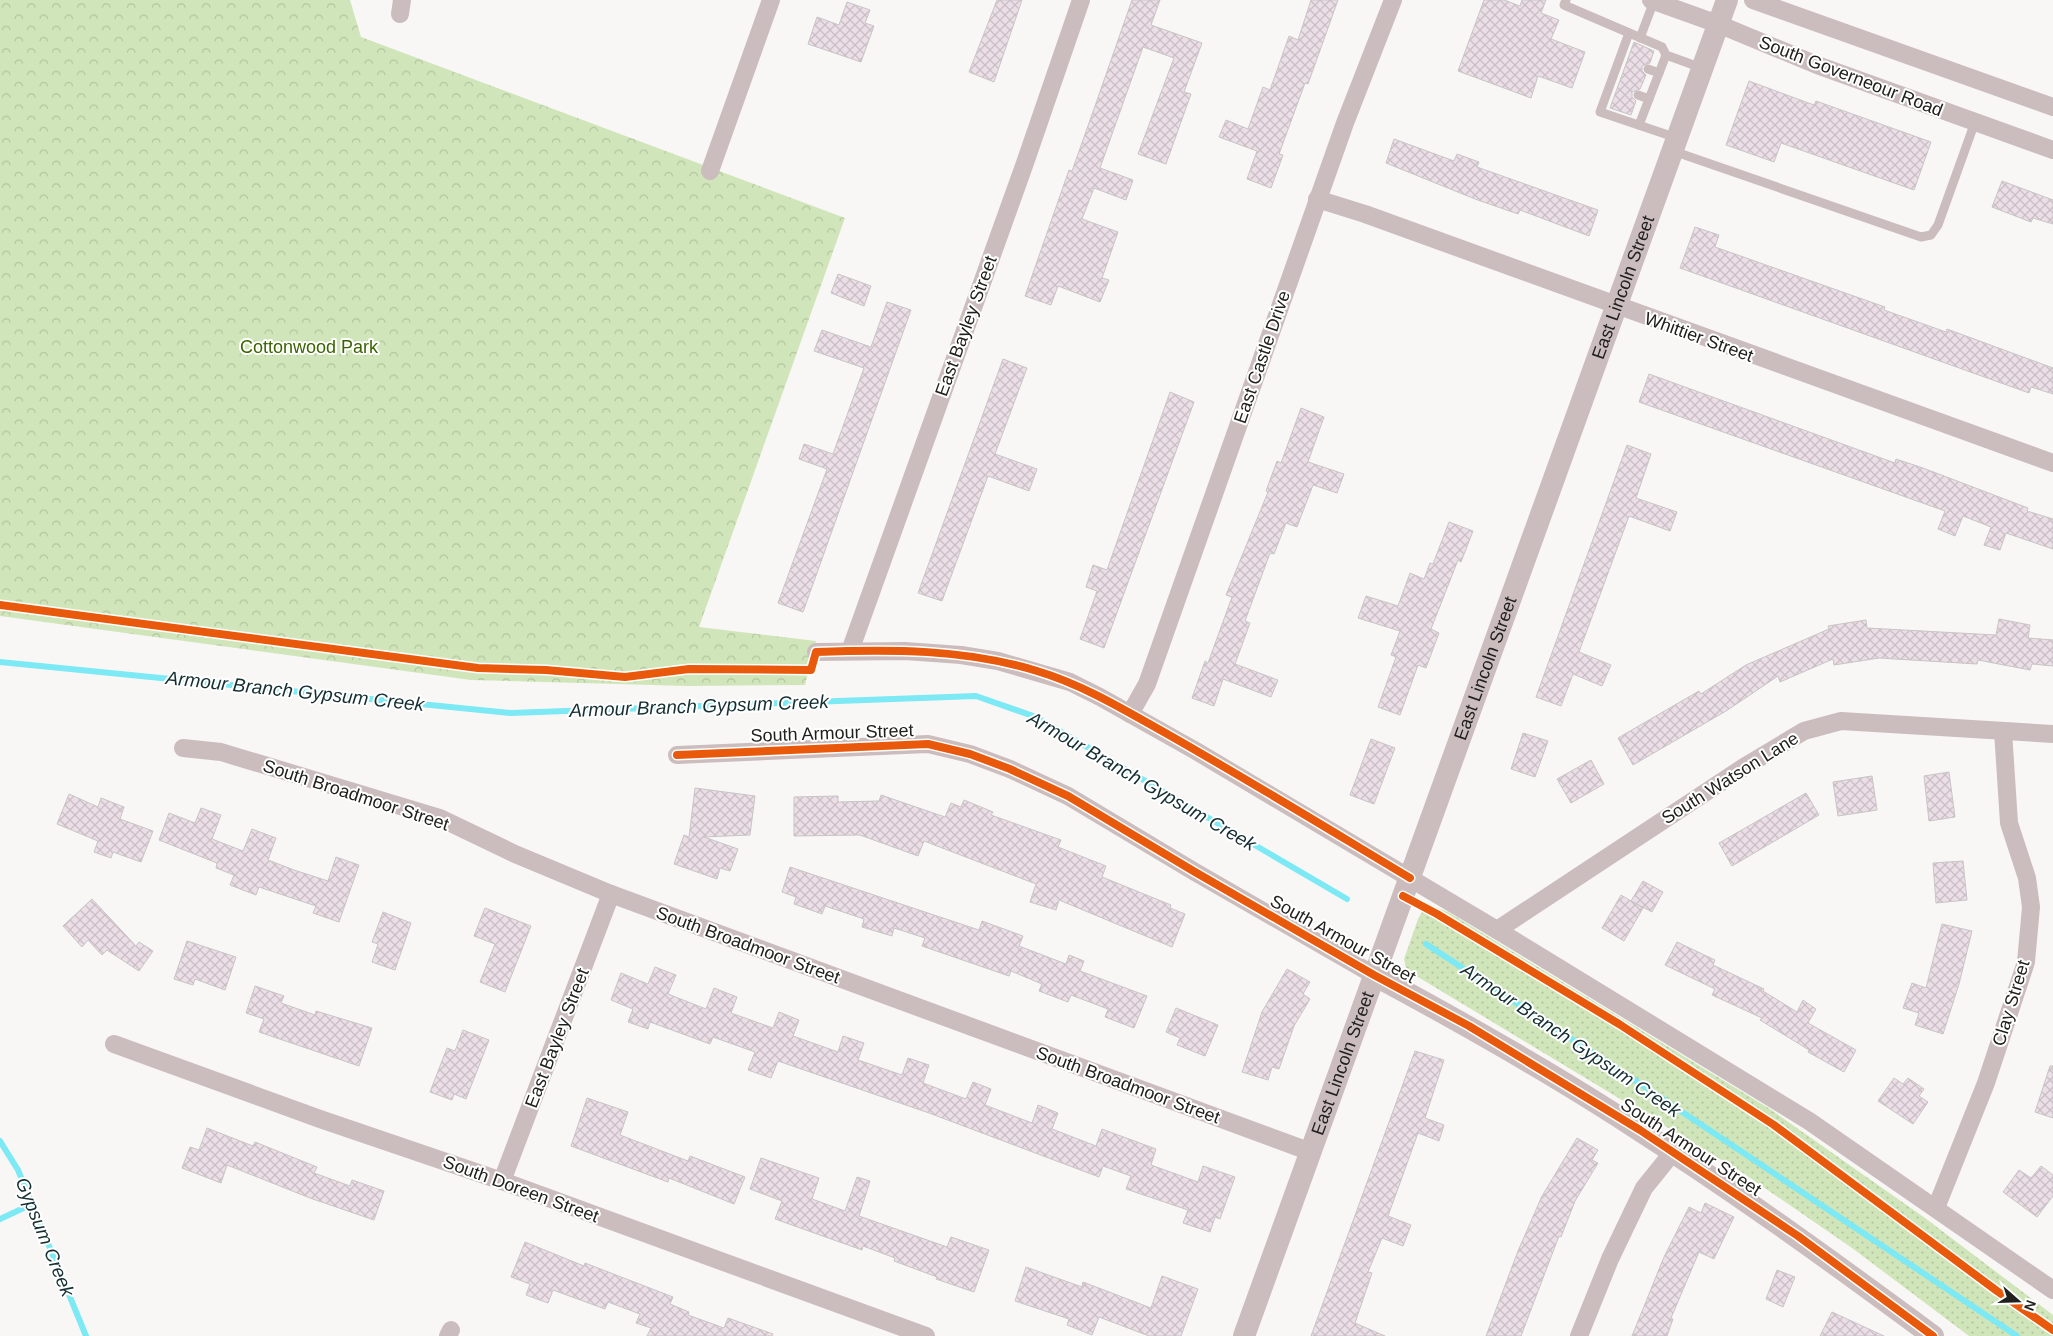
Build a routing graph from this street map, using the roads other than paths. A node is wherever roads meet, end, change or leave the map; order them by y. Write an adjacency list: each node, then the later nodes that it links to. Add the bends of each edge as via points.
1 (771, 0): 22 (street)
2 (1081, 0): 26 (street, East Bayley Street)
3 (1393, 0): 23 (street, East Castle Drive)
4 (1566, 0): 9 (lane, via 1564,5)
5 (1727, 0): 8 (street, East Lincoln Street)
6 (1753, 0): 17 (street, South Governeour Road)
7 (1652, 1): 8 (street, South Governeour Road); 10 (lane)
8 (1718, 24): 12 (street, East Lincoln Street); 18 (street, South Governeour Road, via 1818,65)
9 (1629, 33): 10 (lane); 19 (lane, via 1614,87 1600,112)
10 (1640, 38): 11 (lane, via 1662,47)
11 (1666, 55): 12 (lane); 14 (lane)
12 (1702, 68): 20 (street, East Lincoln Street)
13 (1648, 69): 14 (lane)
14 (1659, 73): 16 (lane)
15 (1638, 95): 16 (lane)
16 (1649, 99): 19 (lane)
17 (2053, 107)
18 (1974, 122): 20 (lane, via 1938,226 1931,235 1921,237); 21 (street, South Governeour Road)
19 (1639, 125): 20 (lane)
20 (1675, 144): 24 (street, East Lincoln Street)
21 (2053, 150)
22 (710, 171)
23 (1317, 200): 24 (street, Whittier Street); 28 (street, East Castle Drive, via 1147,684)
24 (1617, 307): 25 (street, Whittier Street); 33 (street, East Lincoln Street)
25 (2053, 463)
26 (850, 650): 27 (street); 28 (street, via 952,654 998,661 1070,682)
27 (816, 652)
28 (1130, 714): 33 (street)
29 (2003, 731): 30 (street, South Watson Lane); 35 (street, South Watson Lane, via 1841,721 1804,731 1744,767); 41 (street, Clay Street, via 2009,823 2027,878 2031,907 2026,962 1986,1083)
30 (2053, 734)
31 (183, 748): 34 (street, South Broadmoor Street, via 222,752 440,818)
32 (677, 755): 36 (street, South Armour Street, via 928,744 970,754 1068,796)
33 (1410, 878): 35 (street); 36 (street, East Lincoln Street)
34 (611, 894): 38 (street, South Broadmoor Street); 40 (street, East Bayley Street)
35 (1498, 930): 41 (street, via 1809,1121)
36 (1374, 975): 38 (street, East Lincoln Street); 39 (street, South Armour Street, via 1470,1026)
37 (114, 1044): 40 (street, South Doreen Street)
38 (1311, 1152): 45 (street, East Lincoln Street)
39 (1673, 1152): 43 (street, South Armour Street, via 1798,1236); 46 (street, via 1644,1188 1610,1259)
40 (502, 1181): 44 (street, South Doreen Street)
41 (1936, 1208): 42 (street)
42 (2053, 1290)
43 (1927, 1334)
44 (926, 1336)
45 (1244, 1336)
46 (1579, 1336)

